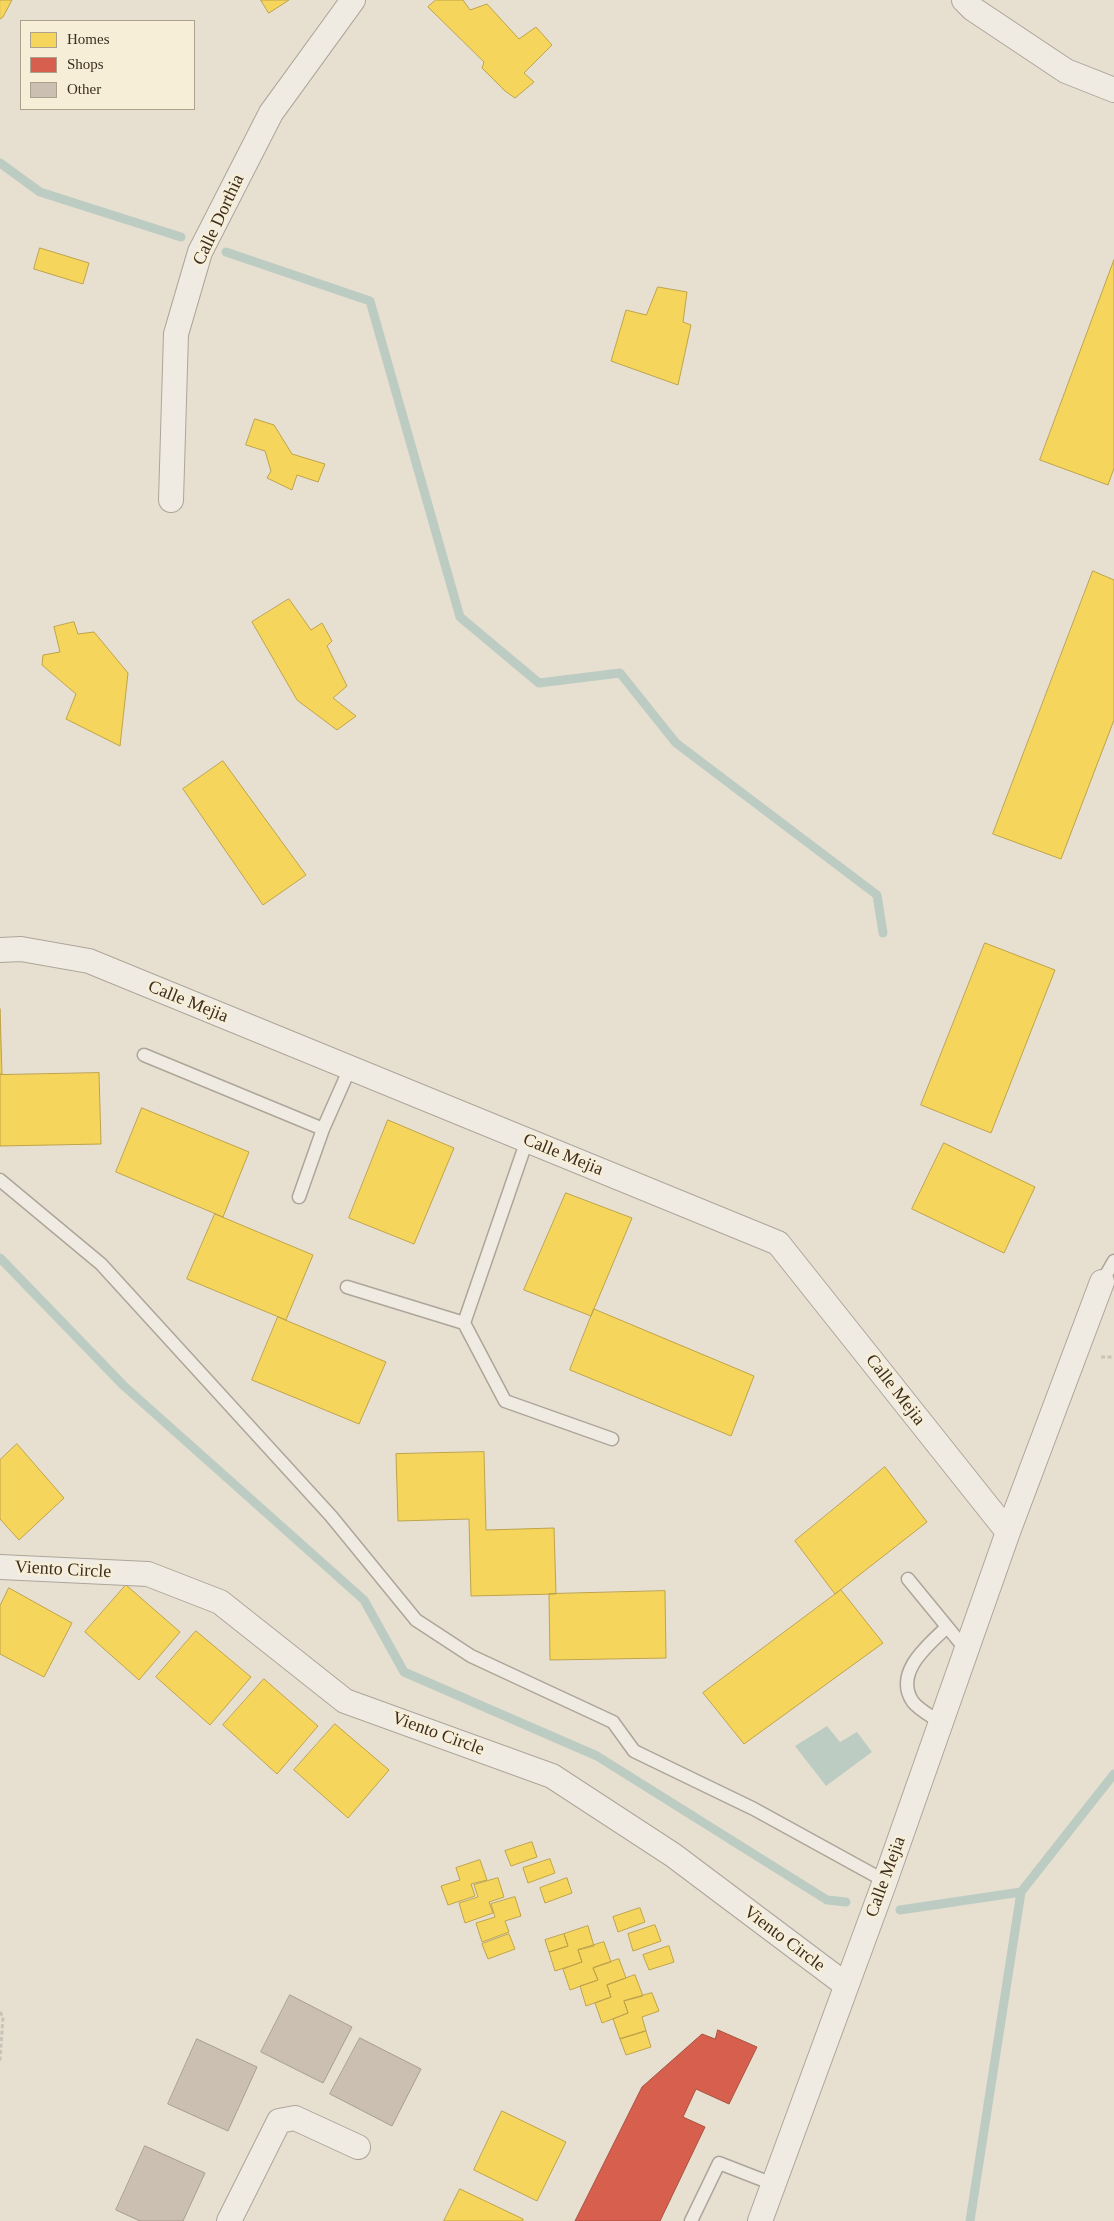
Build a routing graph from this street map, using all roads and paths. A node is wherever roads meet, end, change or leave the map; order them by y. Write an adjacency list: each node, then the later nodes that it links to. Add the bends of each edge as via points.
1 (353, 0): 4 (street, Calle Dorthia, via 271,113 200,252 176,334)
2 (964, 0): 3 (street, via 1066,71)
3 (1114, 90)
4 (171, 500)
5 (0, 950): 7 (street, Calle Mejia, via 21,949 89,961)
6 (144, 1055): 8 (lane)
7 (350, 1068): 8 (lane); 9 (street, Calle Mejia)
8 (323, 1129): 11 (lane)
9 (527, 1140): 15 (lane); 17 (street, Calle Mejia, via 778,1243)
10 (0, 1180): 23 (lane, via 101,1264 331,1516 416,1620 470,1656 613,1722 634,1751 754,1809)
11 (299, 1197)
12 (1114, 1261): 13 (lane)
13 (1102, 1282): 17 (street, Calle Mejia)
14 (347, 1287): 15 (lane)
15 (464, 1324): 16 (lane, via 505,1401)
16 (612, 1439)
17 (1008, 1532): 21 (street, Calle Mejia)
18 (0, 1567): 24 (street, Viento Circle, via 148,1574 220,1602 346,1701 552,1776 673,1855)
19 (908, 1578): 20 (lane)
20 (947, 1627): 21 (lane); 22 (lane, via 925,1647 909,1669 906,1687 913,1703)
21 (966, 1651): 22 (street, Calle Mejia)
22 (941, 1723): 23 (street, Calle Mejia)
23 (885, 1881): 24 (street, Calle Mejia)
24 (846, 1986): 28 (street, Calle Mejia)
25 (0, 2012): 26 (path, via 3,2017)
26 (0, 2061)
27 (358, 2147): 29 (street, via 295,2118 279,2121)
28 (773, 2184): 30 (lane, via 719,2163); 31 (street, Calle Mejia)
29 (229, 2221)
30 (691, 2221)
31 (760, 2221)

